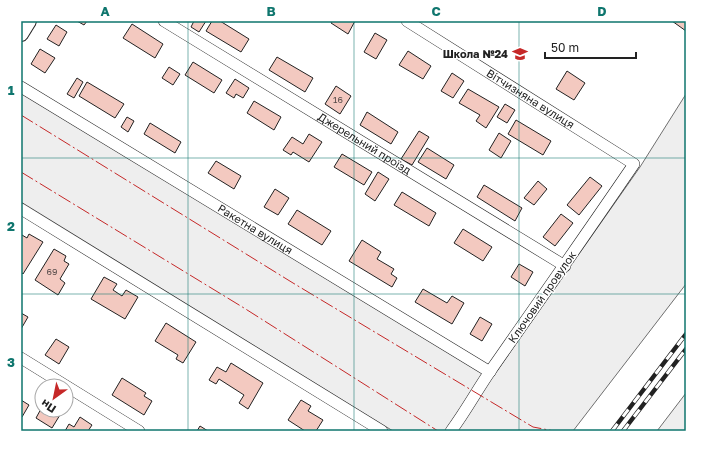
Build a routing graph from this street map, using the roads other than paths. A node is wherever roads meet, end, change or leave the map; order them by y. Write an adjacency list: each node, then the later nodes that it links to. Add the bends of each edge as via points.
1 (29, 21): 4 (street)
2 (164, 21): 8 (street, Джерельний проїзд)
3 (407, 21): 6 (street, Вітчизняна вулиця)
4 (21, 34)
5 (21, 87): 10 (street, Ракетна вулиця)
6 (634, 164): 8 (street, Ключовий провулок)
7 (21, 209): 12 (street)
8 (565, 266): 10 (street, Ключовий провулок)
9 (21, 358): 11 (street)
10 (490, 372): 13 (street, Ключовий провулок)
11 (139, 431)
12 (382, 431)
13 (451, 431)

